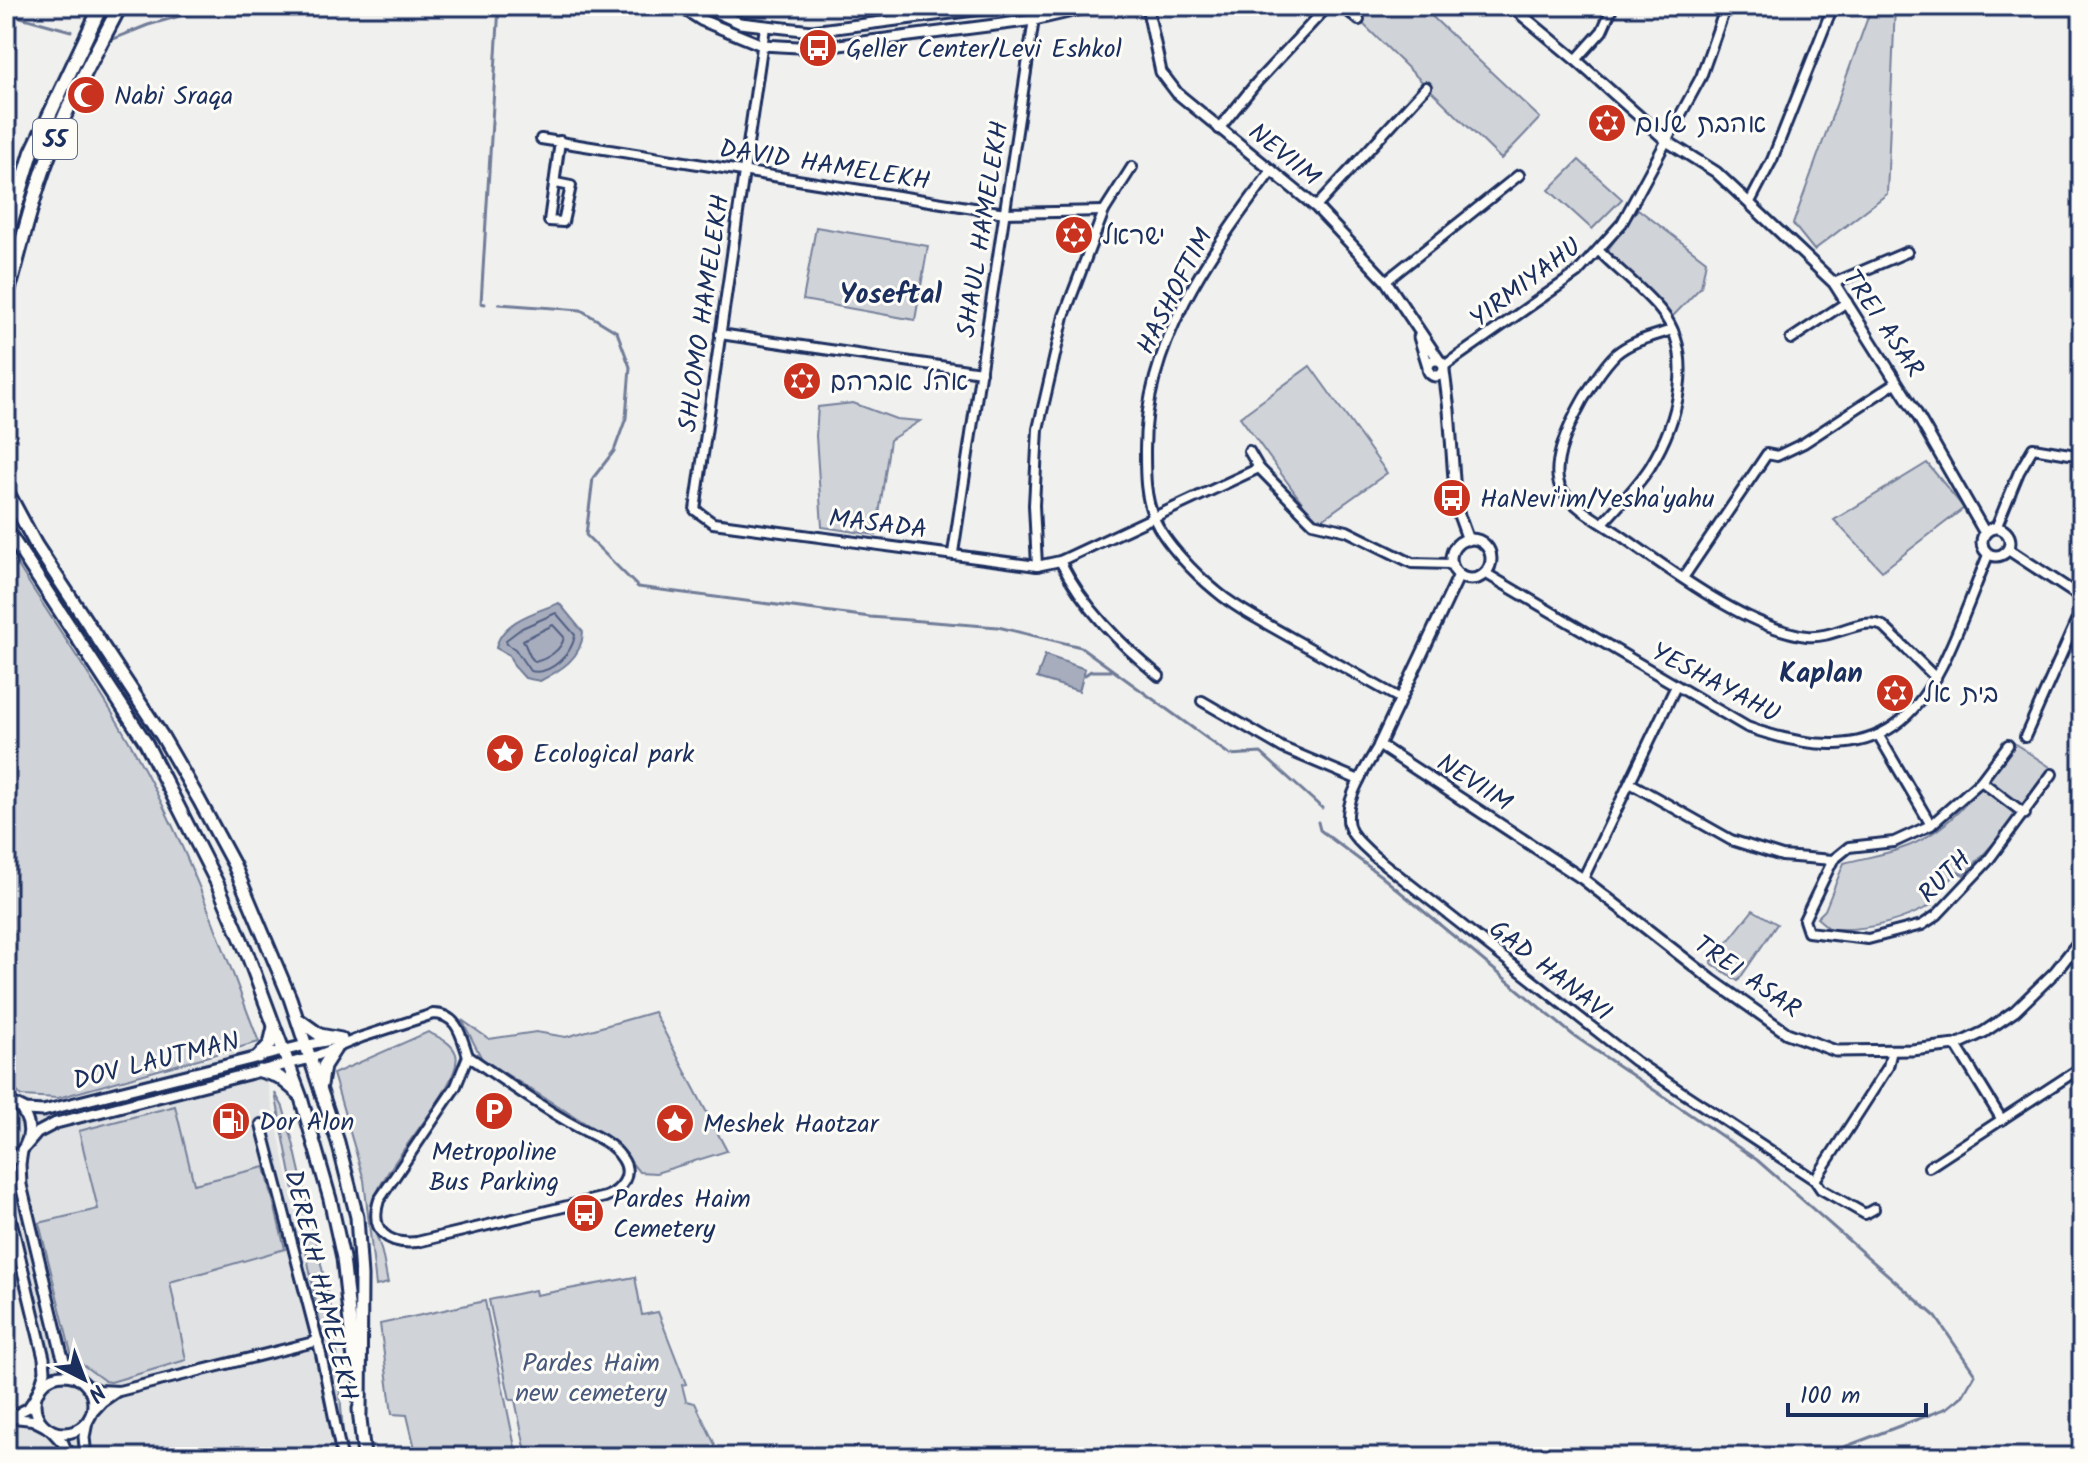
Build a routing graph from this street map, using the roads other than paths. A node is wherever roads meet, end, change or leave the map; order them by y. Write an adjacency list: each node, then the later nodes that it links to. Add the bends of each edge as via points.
1 (101, 6): 34 (highway, 55, via 32,152)
2 (120, 6): 37 (highway, 55, via 54,140)
3 (679, 6): 18 (street)
4 (702, 6): 17 (street, via 740,23)
5 (1005, 6): 17 (street, via 812,31)
6 (1036, 6): 15 (street, SHAUL HAMELEKH)
7 (1094, 6): 15 (street)
8 (1147, 6): 21 (street, NEVIIM, via 1161,72)
9 (1328, 6): 21 (street)
10 (1342, 6): 16 (street)
11 (1511, 6): 19 (street, TREI ASAR)
12 (1613, 6): 19 (street, via 1602,31)
13 (1726, 6): 24 (street, YIRMIYAHU, via 1701,77)
14 (1833, 6): 30 (street)
15 (1034, 20): 18 (street, via 816,48); 33 (street, SHAUL HAMELEKH)
16 (1359, 20)
17 (765, 27): 18 (street, SHLOMO HAMELEKH)
18 (762, 45): 27 (street, SHLOMO HAMELEKH)
19 (1576, 60): 24 (street, TREI ASAR)
20 (1426, 87): 31 (street)
21 (1219, 129): 26 (street, NEVIIM)
22 (541, 139): 23 (street, DAVID HAMELEKH)
23 (560, 141): 27 (street, DAVID HAMELEKH); 29 (street)
24 (1668, 142): 30 (street, TREI ASAR, via 1716,172); 35 (street, YIRMIYAHU)
25 (1132, 167): 32 (street)
26 (1272, 170): 31 (street, NEVIIM); 56 (street, HASHOFTIM, via 1201,272 1155,373 1145,430 1145,482)
27 (744, 171): 33 (street, DAVID HAMELEKH); 44 (street, SHLOMO HAMELEKH)
28 (1519, 175): 38 (street)
29 (556, 183): 29 (street, via 549,221 563,222 571,186)
30 (1750, 202): 39 (street, TREI ASAR)
31 (1316, 207): 38 (street, NEVIIM)
32 (1104, 211): 33 (street, DAVID HAMELEKH); 67 (street, via 1064,316 1038,429)
33 (1005, 213): 48 (street, SHAUL HAMELEKH)
34 (7, 234)
35 (1599, 251): 43 (street, via 1661,311); 46 (street, YIRMIYAHU, via 1577,273)
36 (1907, 252): 39 (street)
37 (8, 281): 40 (main road)
38 (1386, 281): 42 (street, NEVIIM)
39 (1834, 283): 41 (street, TREI ASAR)
40 (6, 300)
41 (1847, 302): 45 (street); 49 (street, TREI ASAR)
42 (1417, 330): 46 (street, NEVIIM); 47 (street, NEVIIM)
43 (1672, 330): 57 (street, via 1681,371 1664,439 1649,468); 57 (street, via 1617,353 1587,393 1567,433 1556,470 1558,482)
44 (720, 334): 48 (street); 55 (street, SHLOMO HAMELEKH)
45 (1791, 339)
46 (1442, 366): 47 (street, via 1440,375); 47 (street, via 1433,360); 50 (street, NEVIIM)
47 (1430, 371): 50 (street, NEVIIM)
48 (981, 372): 63 (street, SHAUL HAMELEKH)
49 (1897, 382): 60 (street, TREI ASAR); 70 (street, via 1795,448 1777,456 1767,454)
50 (1449, 410): 61 (street, NEVIIM, via 1456,507)
51 (1249, 451): 53 (street)
52 (2082, 456): 58 (street, via 2033,448)
53 (1259, 468): 56 (street, MASADA); 66 (street, via 1313,523 1347,531 1412,563)
54 (6, 489): 91 (main road, via 206,813 260,922)
55 (695, 510): 63 (street, MASADA, via 713,523)
56 (1154, 518): 65 (street, MASADA); 76 (street, HASHOFTIM, via 1178,553 1216,591)
57 (1603, 523): 70 (street)
58 (1996, 528): 60 (street); 62 (street, via 2009,535)
59 (6, 529): 92 (main road, via 146,743 217,883)
60 (1985, 533): 64 (street, via 1982,543)
61 (1468, 540): 66 (street, via 1455,547); 68 (street, via 1483,544 1489,553)
62 (2009, 550): 64 (street, via 1998,557); 71 (street)
63 (953, 553): 67 (street, MASADA)
64 (1988, 555): 74 (street, YESHAYAHU)
65 (1060, 561): 67 (street, MASADA); 73 (street, via 1100,621)
66 (1451, 564): 69 (street)
67 (1037, 566)
68 (1485, 573): 69 (street, via 1474,579); 75 (street, YESHAYAHU)
69 (1459, 575): 76 (street)
70 (1683, 578): 74 (street, via 1784,632 1826,636 1875,622)
71 (2082, 598)
72 (2082, 608): 79 (street)
73 (1159, 676)
74 (1936, 678): 78 (street, YESHAYAHU, via 1908,714)
75 (1676, 686): 78 (street, YESHAYAHU, via 1747,727 1796,742 1851,743); 85 (street)
76 (1399, 698): 80 (street)
77 (1202, 701): 83 (street, via 1283,748)
78 (1879, 736): 87 (street)
79 (2025, 737)
80 (1379, 745): 83 (street, GAD HANAVI); 89 (street, NEVIIM)
81 (2008, 745): 84 (street)
82 (2052, 774): 86 (street, RUTH)
83 (1359, 780): 115 (street, GAD HANAVI, via 1347,819 1374,856 1635,1061)
84 (1981, 781): 86 (street); 87 (street)
85 (1630, 783): 88 (street, via 1731,840 1782,856); 89 (street)
86 (2025, 814): 88 (street, RUTH, via 1937,915 1922,925 1868,939 1813,934 1804,926)
87 (1931, 825): 88 (street, via 1894,842 1849,847)
88 (1833, 860)
89 (1583, 879): 96 (street, TREI ASAR, via 1787,1033 1836,1051)
90 (2082, 938): 95 (street, TREI ASAR, via 2015,1011)
91 (297, 1017): 93 (main road); 94 (main road)
92 (274, 1022): 97 (main road); 99 (main road, via 272,1039)
93 (338, 1044): 94 (street); 98 (street, via 442,1014 457,1025); 100 (street); 106 (main road, via 323,1069)
94 (306, 1045): 97 (street, DOV LAUTMAN); 100 (main road)
95 (1956, 1045): 96 (street, TREI ASAR); 110 (street)
96 (1892, 1050): 115 (street, via 1888,1067)
97 (284, 1051): 99 (street, DOV LAUTMAN); 101 (main road)
98 (468, 1056): 102 (street); 105 (street)
99 (258, 1057): 109 (street, DOV LAUTMAN, via 46,1110)
100 (311, 1058): 101 (street, DOV LAUTMAN); 106 (main road)
101 (289, 1064): 104 (street, DOV LAUTMAN); 107 (main road)
102 (481, 1065): 105 (street); 105 (street, via 606,1141 625,1162 627,1174 620,1189 417,1242 392,1241 377,1223 379,1200)
103 (2082, 1067): 110 (street)
104 (260, 1071): 107 (main road, via 281,1078); 112 (street, DOV LAUTMAN, via 56,1123)
105 (461, 1073)
106 (322, 1090): 122 (main road, via 357,1217)
107 (301, 1098): 122 (main road, via 343,1258)
108 (6, 1100): 109 (street)
109 (17, 1106): 112 (street, via 29,1128)
110 (2002, 1120): 114 (street)
111 (261, 1124): 118 (street, DEREKH HAMELEKH)
112 (23, 1149): 113 (street, DOV LAUTMAN); 119 (street, via 21,1185 61,1351)
113 (6, 1162)
114 (1929, 1167)
115 (1815, 1180): 117 (street, via 1821,1189 1865,1214)
116 (6, 1200): 121 (street, via 44,1358)
117 (1874, 1209)
118 (318, 1341): 120 (street); 128 (street, DEREKH HAMELEKH)
119 (82, 1382): 120 (street); 121 (street, via 57,1376); 123 (street, via 92,1397)
120 (119, 1391): 123 (street)
121 (38, 1392): 124 (street, via 28,1408); 125 (street, via 36,1412)
122 (360, 1414): 129 (main road)
123 (89, 1418): 125 (street, via 71,1432); 127 (street)
124 (8, 1419): 125 (street, via 32,1420)
125 (48, 1428): 126 (street)
126 (69, 1457)
127 (86, 1457)
128 (342, 1457)
129 (364, 1457)

